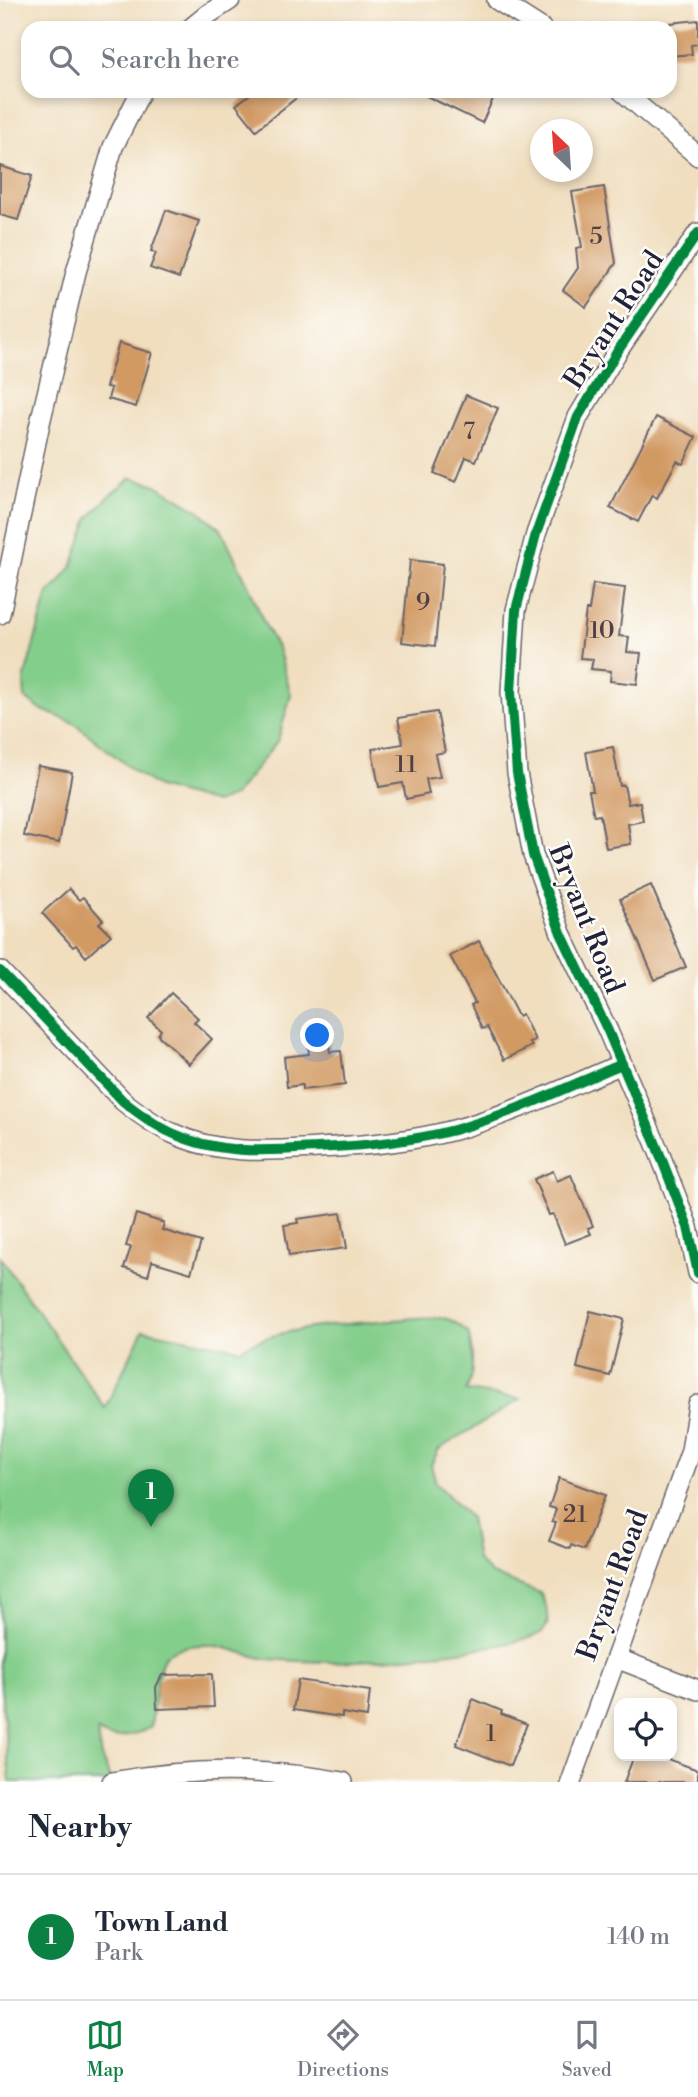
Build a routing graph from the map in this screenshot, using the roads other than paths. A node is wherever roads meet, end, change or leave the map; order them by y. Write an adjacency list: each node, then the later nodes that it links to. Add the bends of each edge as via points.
1 (230, 0): 3 (street)
2 (497, 0): 4 (street)
3 (199, 21)
4 (530, 21)
5 (138, 98): 9 (street, via 113,147 76,272)
6 (630, 98): 7 (street)
7 (698, 156)
8 (698, 233): 11 (street, Bryant Road, via 578,417 536,534 516,610 511,692 517,774 533,855 561,933)
9 (0, 614)
10 (0, 971): 11 (street, via 123,1101 172,1133 228,1150 296,1150 413,1139 491,1118)
11 (622, 1064): 12 (street, Bryant Road, via 688,1227)
12 (698, 1273)
13 (698, 1405): 14 (street, Bryant Road, via 691,1451)
14 (616, 1658): 15 (street); 18 (street, Bryant Road)
15 (698, 1690)
16 (112, 1782): 17 (street, via 216,1772)
17 (343, 1782)
18 (571, 1782)

